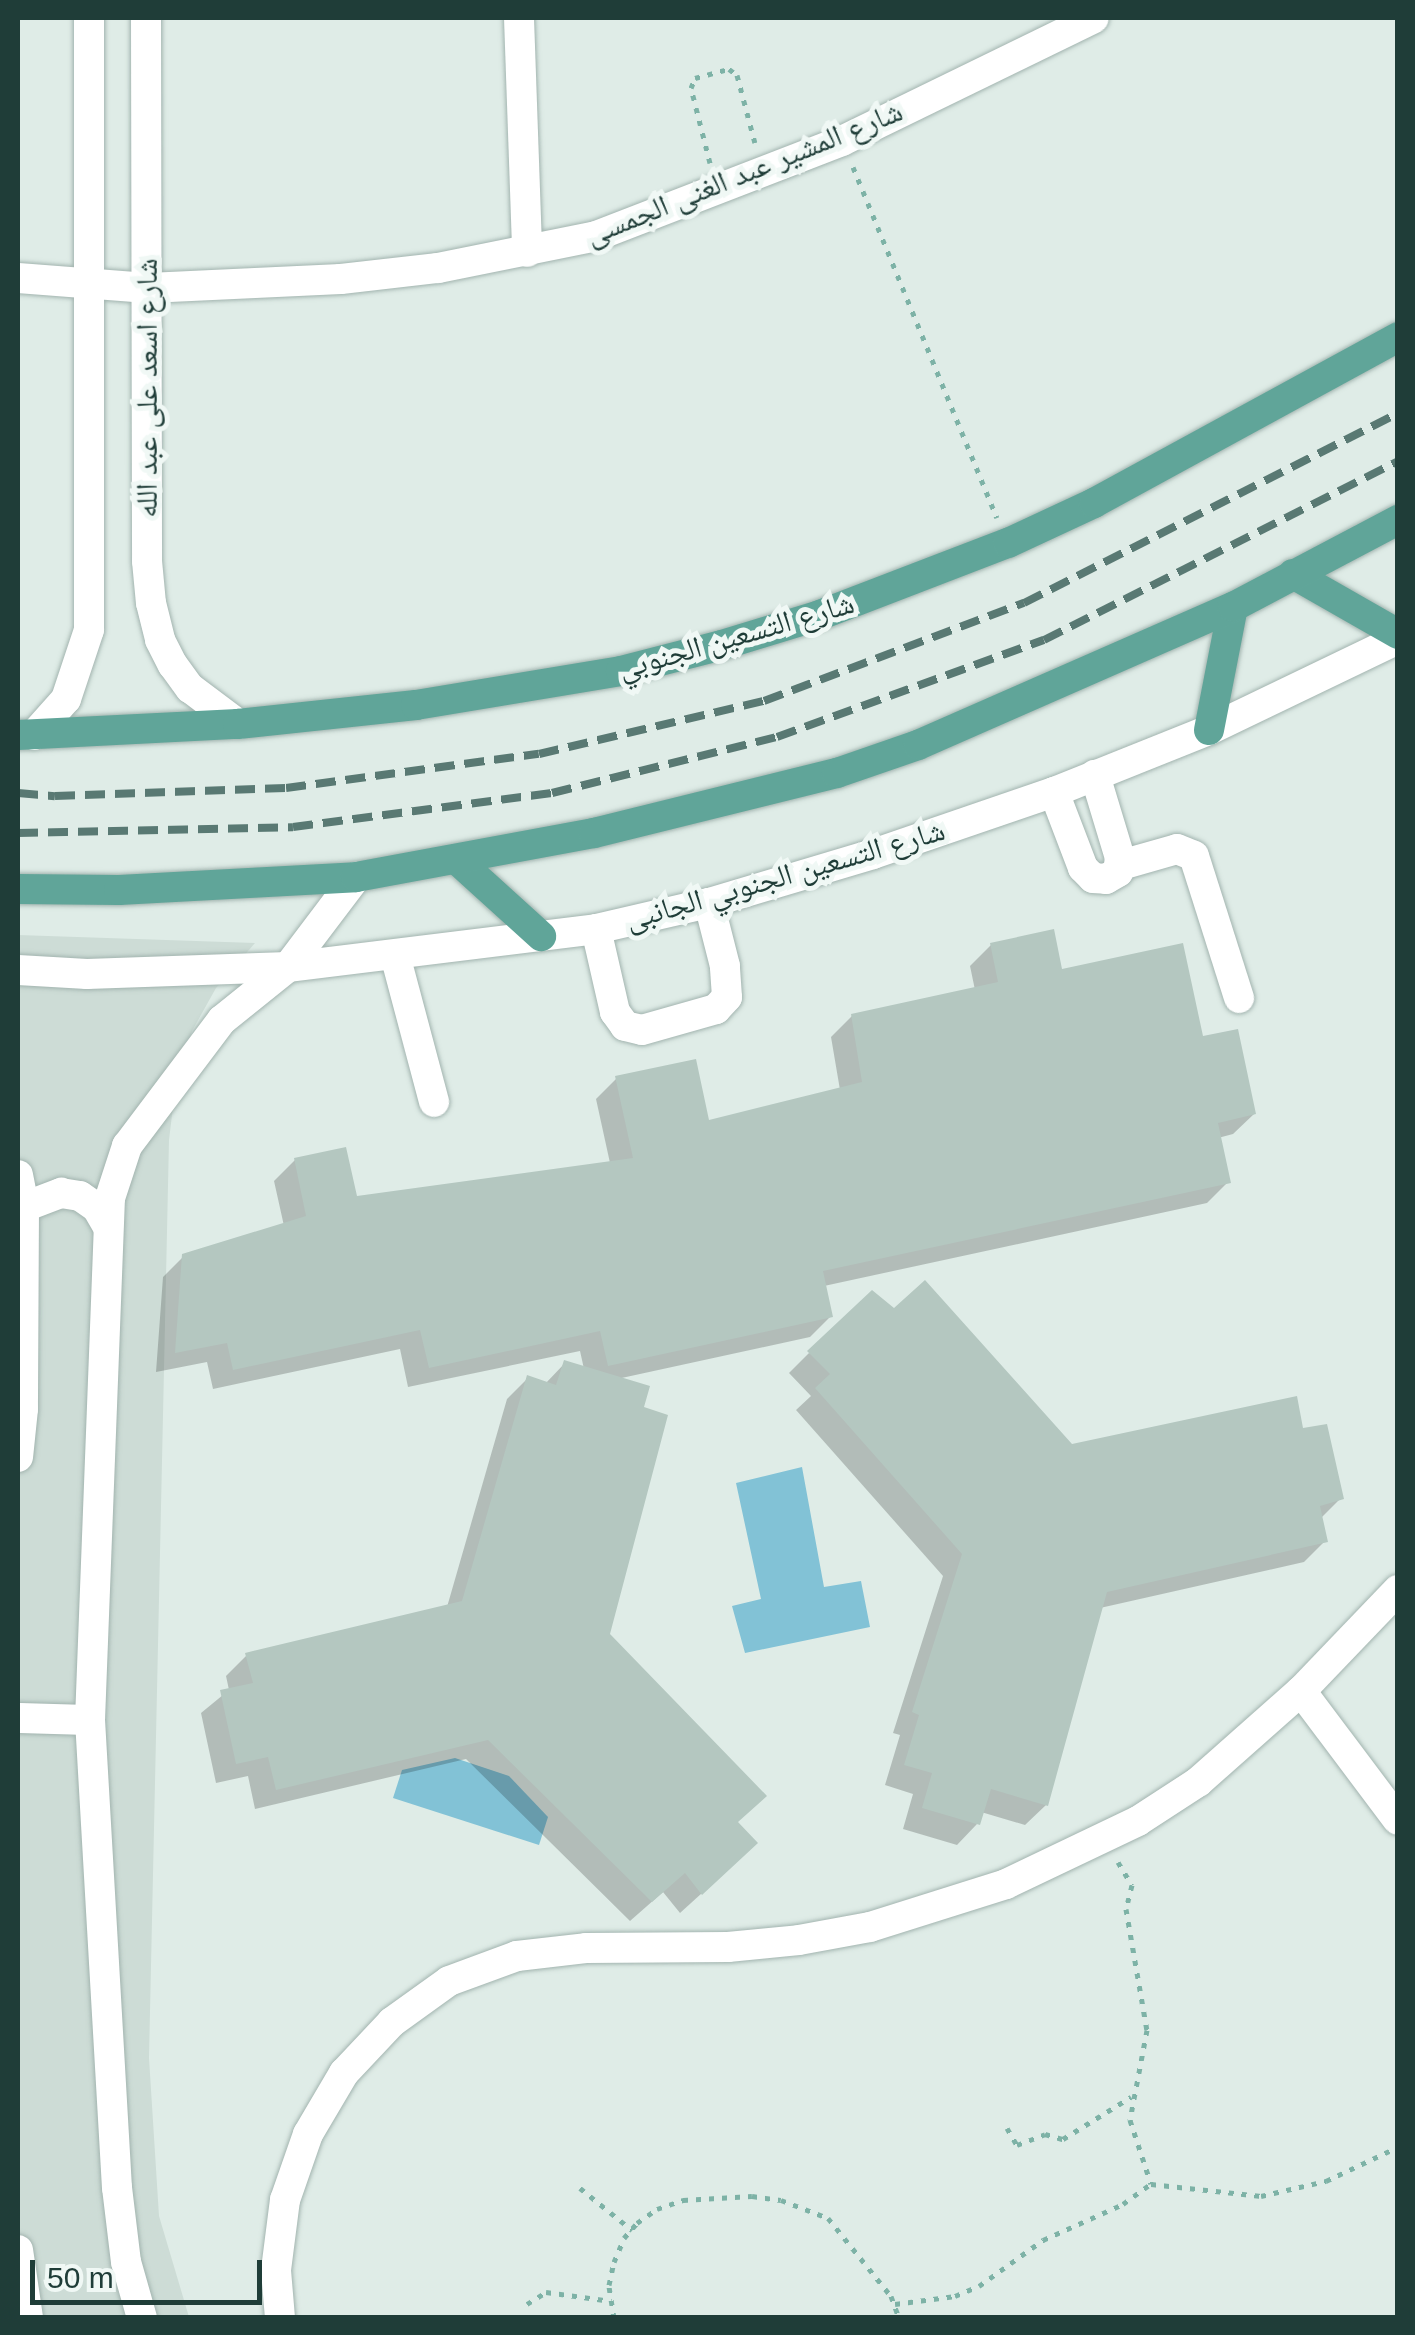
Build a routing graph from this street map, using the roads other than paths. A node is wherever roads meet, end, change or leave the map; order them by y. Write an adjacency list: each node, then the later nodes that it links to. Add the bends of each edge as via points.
1 (89, 18): 7 (street, شارع اسعد على عبد الله)
2 (146, 18): 8 (street, شارع اسعد على عبد الله)
3 (519, 18): 5 (street)
4 (1094, 18): 5 (street, شارع المشير عبد الغنى الجمسى, via 842,142 596,236)
5 (527, 252): 8 (street, شارع المشير عبد الغنى الجمسى, via 342,279)
6 (18, 278): 7 (street, شارع المشير عبد الغنى الجمسى)
7 (92, 286): 8 (street, شارع المشير عبد الغنى الجمسى); 16 (street, شارع اسعد على عبد الله, via 89,630 66,699)
8 (148, 288): 14 (street, شارع اسعد على عبد الله, via 151,604 172,665 190,688)
9 (1398, 338): 14 (main road, شارع التسعين الجنوبي, via 1094,502 1008,543 820,615 621,671 452,700)
10 (1398, 520): 11 (main road)
11 (1293, 574): 12 (main road); 13 (main road)
12 (1234, 607): 15 (main road); 19 (main road, via 837,773 612,829)
13 (1398, 636): 15 (street, شارع التسعين الجنوبي الجانبى)
14 (238, 724): 16 (main road, شارع التسعين الجنوبي)
15 (1209, 730): 17 (street, شارع التسعين الجنوبي الجانبى)
16 (26, 735)
17 (1095, 775): 18 (street, شارع التسعين الجنوبي الجانبى); 20 (street)
18 (1054, 792): 20 (street, via 1088,875 1106,879); 23 (street, شارع التسعين الجنوبي الجانبى)
19 (456, 859): 21 (main road); 25 (main road)
20 (1121, 865): 29 (street, via 1176,849 1194,856)
21 (356, 877): 22 (main road); 27 (street)
22 (18, 889)
23 (709, 903): 24 (street, شارع التسعين الجنوبي الجانبى); 24 (street, via 727,997 716,1009 642,1030 625,1026 615,1012)
24 (596, 928): 25 (street, شارع التسعين الجنوبي الجانبى)
25 (541, 936): 26 (street, شارع التسعين الجنوبي الجانبى)
26 (394, 955): 27 (street, شارع التسعين الجنوبي الجانبى); 30 (street)
27 (288, 967): 28 (street, شارع التسعين الجنوبي الجانبى); 33 (street, via 222,1020 127,1146)
28 (18, 970)
29 (1239, 998)
30 (434, 1102)
31 (18, 1175): 32 (street)
32 (24, 1207): 33 (street, via 61,1193 80,1196); 34 (street)
33 (107, 1225): 38 (street)
34 (18, 1457)
35 (1398, 1590): 36 (street)
36 (1301, 1691): 39 (street); 43 (street, via 1198,1782 1006,1884 870,1927 728,1947 586,1948 516,1956 449,1981 392,2022 344,2074 308,2134 286,2200 276,2270)
37 (18, 1718): 38 (street)
38 (90, 1720): 42 (street, via 117,2188 126,2262)
39 (1398, 1820)
40 (18, 2250): 41 (street)
41 (28, 2318)
42 (142, 2318)
43 (280, 2318)

